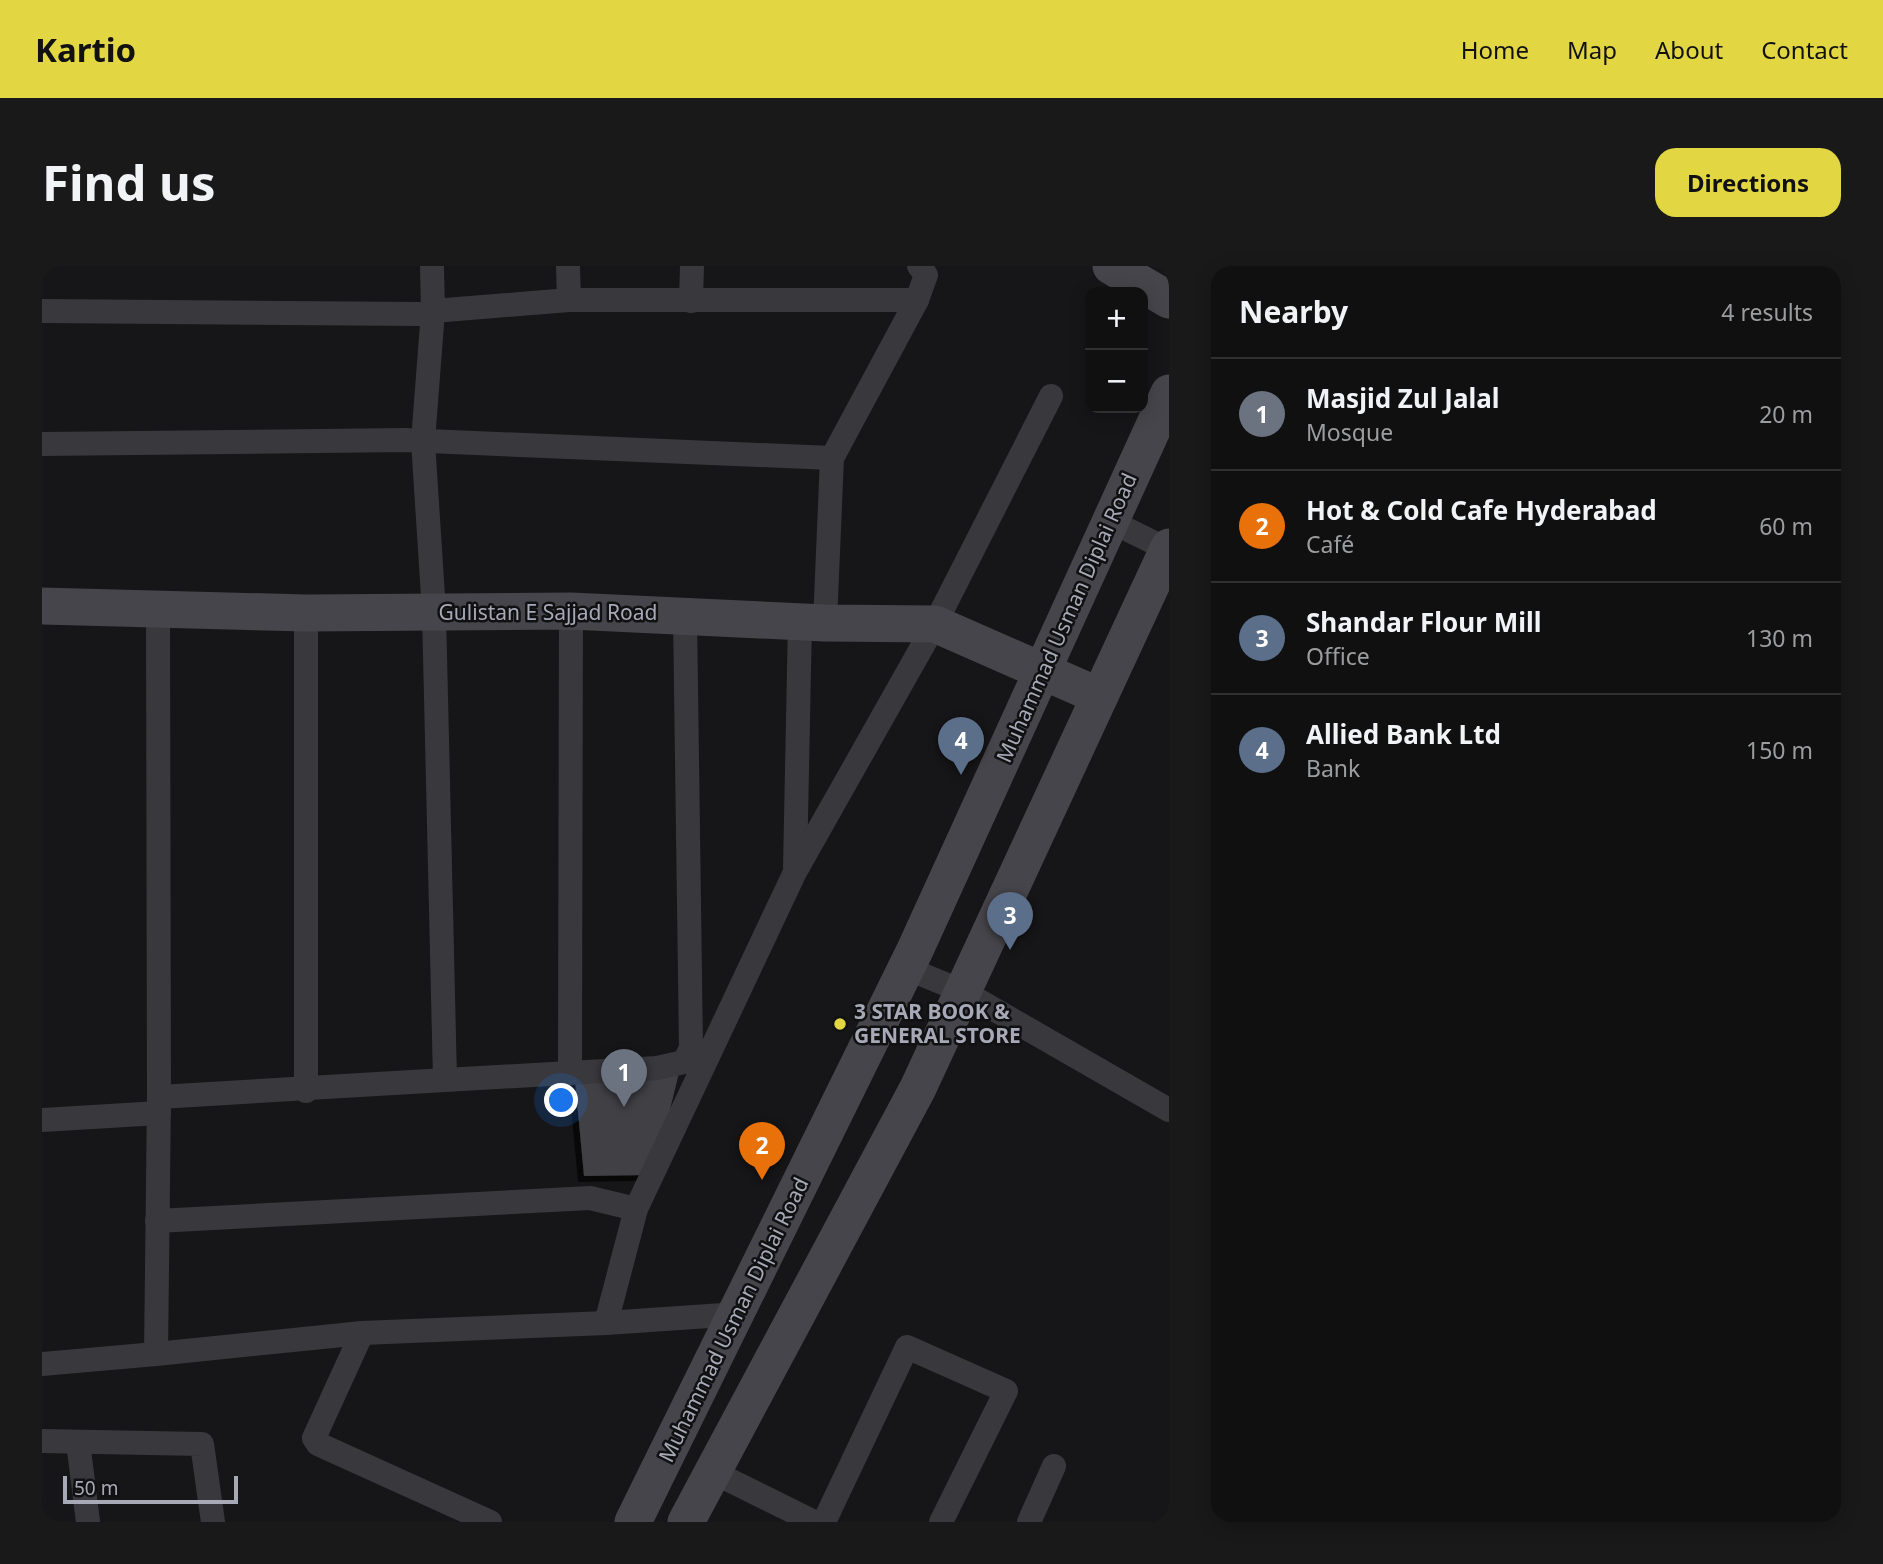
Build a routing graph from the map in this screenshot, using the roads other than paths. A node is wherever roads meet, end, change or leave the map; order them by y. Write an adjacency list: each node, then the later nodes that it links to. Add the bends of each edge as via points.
1 (432, 266): 11 (street)
2 (568, 266): 6 (street)
3 (692, 266): 9 (street)
4 (919, 266): 7 (street, via 926,275)
5 (1111, 266): 8 (street)
6 (569, 300): 9 (street); 11 (street)
7 (917, 300): 9 (street); 16 (street)
8 (1169, 300)
9 (691, 301)
10 (42, 311): 11 (street)
11 (426, 313): 14 (street)
12 (1169, 393): 17 (street, Muhammad Usman Diplai Road)
13 (1051, 397): 26 (street)
14 (423, 441): 15 (street); 16 (street); 22 (street)
15 (42, 444)
16 (832, 458): 25 (street)
17 (1112, 522): 18 (street); 27 (street, Muhammad Usman Diplai Road)
18 (1169, 549): 28 (street)
19 (42, 607): 20 (street, Gulistan E Sajjad Road)
20 (158, 610): 23 (street, Gulistan E Sajjad Road); 35 (street)
21 (570, 611): 22 (street, Gulistan E Sajjad Road); 24 (street, Gulistan E Sajjad Road); 32 (street)
22 (434, 612): 23 (street, Gulistan E Sajjad Road); 33 (street)
23 (306, 613): 34 (street)
24 (685, 615): 25 (street, Gulistan E Sajjad Road); 32 (street, via 691,1048 684,1062 670,1066)
25 (812, 622): 26 (street, Gulistan E Sajjad Road); 29 (street)
26 (935, 624): 27 (street, Gulistan E Sajjad Road); 29 (street)
27 (1045, 670): 28 (street, Gulistan E Sajjad Road); 30 (street, Muhammad Usman Diplai Road)
28 (1099, 696): 31 (street)
29 (795, 872): 38 (street)
30 (906, 968): 31 (street); 40 (street, Muhammad Usman Diplai Road)
31 (962, 991): 36 (street); 48 (street, via 918,1088)
32 (570, 1071): 33 (street)
33 (444, 1080): 34 (street)
34 (306, 1091): 35 (street)
35 (159, 1105): 37 (street); 39 (street)
36 (1169, 1110)
37 (42, 1120)
38 (636, 1209): 39 (street, via 590,1198); 41 (street)
39 (157, 1222): 43 (street)
40 (738, 1314): 41 (street); 52 (street, Muhammad Usman Diplai Road)
41 (606, 1323): 42 (street)
42 (362, 1333): 43 (street); 51 (street, via 314,1438 318,1444)
43 (156, 1354): 44 (street)
44 (42, 1364)
45 (42, 1441): 46 (street)
46 (78, 1442): 49 (street); 50 (street, via 202,1444)
47 (1054, 1466): 57 (street)
48 (713, 1472): 53 (street); 54 (street)
49 (88, 1522)
50 (213, 1522)
51 (490, 1522)
52 (633, 1522)
53 (686, 1522)
54 (814, 1522)
55 (824, 1522): 56 (street, via 907,1347 1006,1391)
56 (941, 1522)
57 (1029, 1522)

